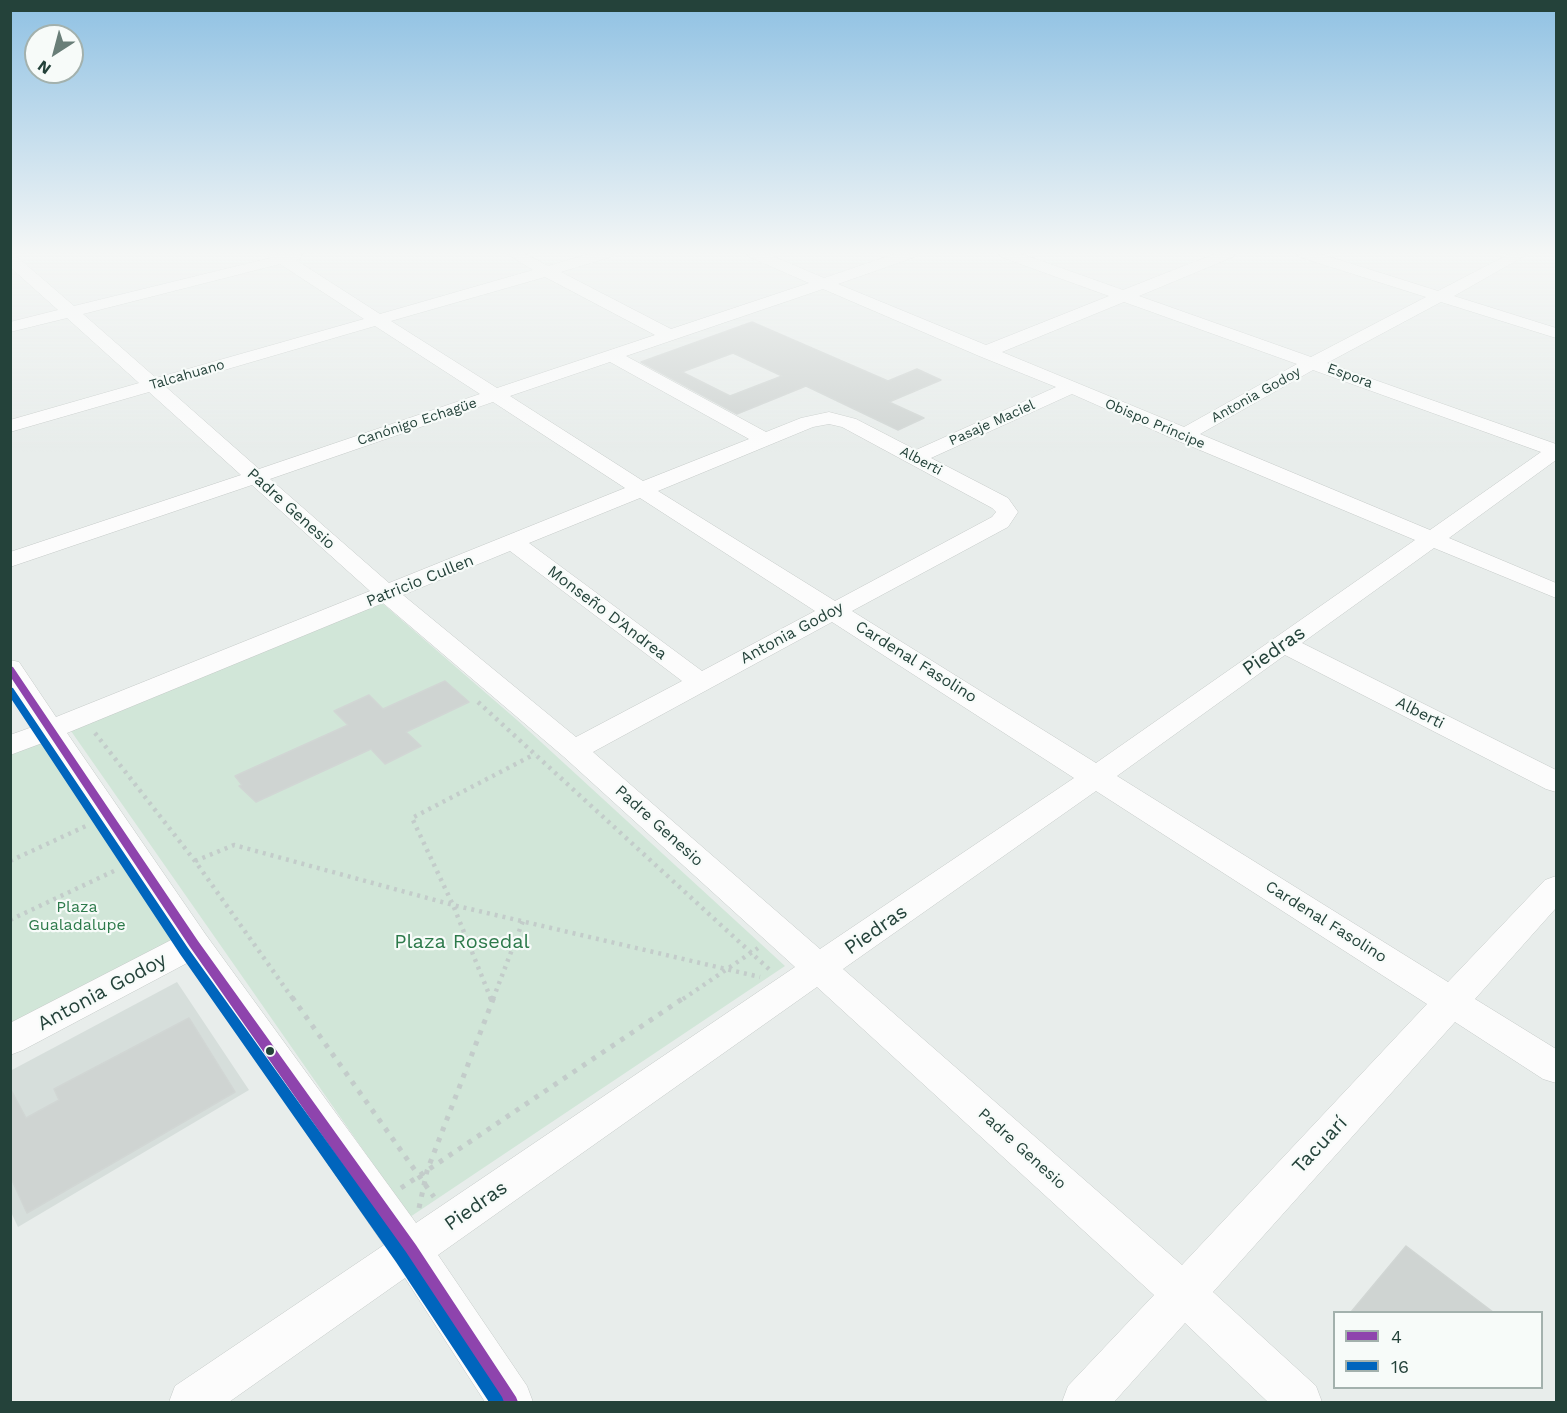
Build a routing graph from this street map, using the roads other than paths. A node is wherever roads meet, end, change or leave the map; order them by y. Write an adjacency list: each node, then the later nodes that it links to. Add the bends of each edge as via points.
1 (39, 320): 11 (street)
2 (81, 320): 17 (street, Padre Genesio)
3 (379, 320): 17 (street, Talcahuano); 19 (street, Cardenal Fasolino)
4 (641, 320): 13 (street)
5 (719, 320): 13 (street, Canónigo Echagüe)
6 (908, 320): 14 (street, Obispo Príncipe)
7 (1063, 320): 14 (street)
8 (1190, 320): 16 (street, Espora)
9 (1395, 320): 16 (street, Antonia Godoy)
10 (1514, 320): 12 (street)
11 (10, 327)
12 (1557, 333)
13 (671, 336): 15 (street, Canónigo Echagüe)
14 (985, 352): 18 (street, Obispo Príncipe)
15 (612, 356): 19 (street, Canónigo Echagüe); 23 (street)
16 (1313, 363): 22 (street, Antonia Godoy); 24 (street, Espora)
17 (153, 385): 21 (street, Talcahuano); 26 (street, Padre Genesio)
18 (1070, 388): 22 (street, Obispo Príncipe); 25 (street, Pasaje Maciel)
19 (498, 396): 26 (street, Canónigo Echagüe); 27 (street, Cardenal Fasolino)
20 (829, 418): 23 (street, Patricio Cullen, via 808,422); 25 (street, Alberti, via 849,423)
21 (10, 426)
22 (1183, 436): 29 (street, Obispo Príncipe)
23 (766, 440): 27 (street, Patricio Cullen)
24 (1556, 451): 29 (street, Piedras)
25 (915, 458): 28 (street, Alberti, via 1000,503)
26 (256, 476): 31 (street, Canónigo Echagüe); 33 (street, Padre Genesio)
27 (642, 490): 30 (street, Patricio Cullen); 34 (street, Cardenal Fasolino)
28 (1007, 512): 34 (street, Antonia Godoy, via 1000,522)
29 (1432, 538): 32 (street, Obispo Príncipe); 35 (street, Piedras)
30 (514, 543): 33 (street, Patricio Cullen); 37 (street, Monseño D'Andrea)
31 (10, 560)
32 (1557, 591)
33 (387, 594): 38 (street, Patricio Cullen); 40 (street, Padre Genesio)
34 (835, 610): 37 (street, Antonia Godoy); 41 (street, Cardenal Fasolino)
35 (1284, 644): 41 (street, Piedras); 42 (street, Alberti)
36 (10, 668): 38 (street)
37 (700, 682): 40 (street, Antonia Godoy)
38 (51, 730): 39 (street, Patricio Cullen); 44 (street)
39 (10, 746)
40 (574, 750): 45 (street, Padre Genesio)
41 (1097, 776): 45 (street, Piedras); 46 (street, Cardenal Fasolino)
42 (1557, 782)
43 (1557, 888): 46 (street, Tacuarí)
44 (194, 944): 47 (street, Antonia Godoy); 49 (street)
45 (819, 969): 49 (street, Piedras); 50 (street, Padre Genesio)
46 (1452, 1001): 48 (street, Cardenal Fasolino); 50 (street, Tacuarí)
47 (10, 1040)
48 (1557, 1068)
49 (411, 1250): 51 (street, Piedras); 52 (street)
50 (1184, 1294): 53 (street, Tacuarí); 54 (street, Padre Genesio)
51 (191, 1402)
52 (512, 1402)
53 (1084, 1402)
54 (1300, 1402)

